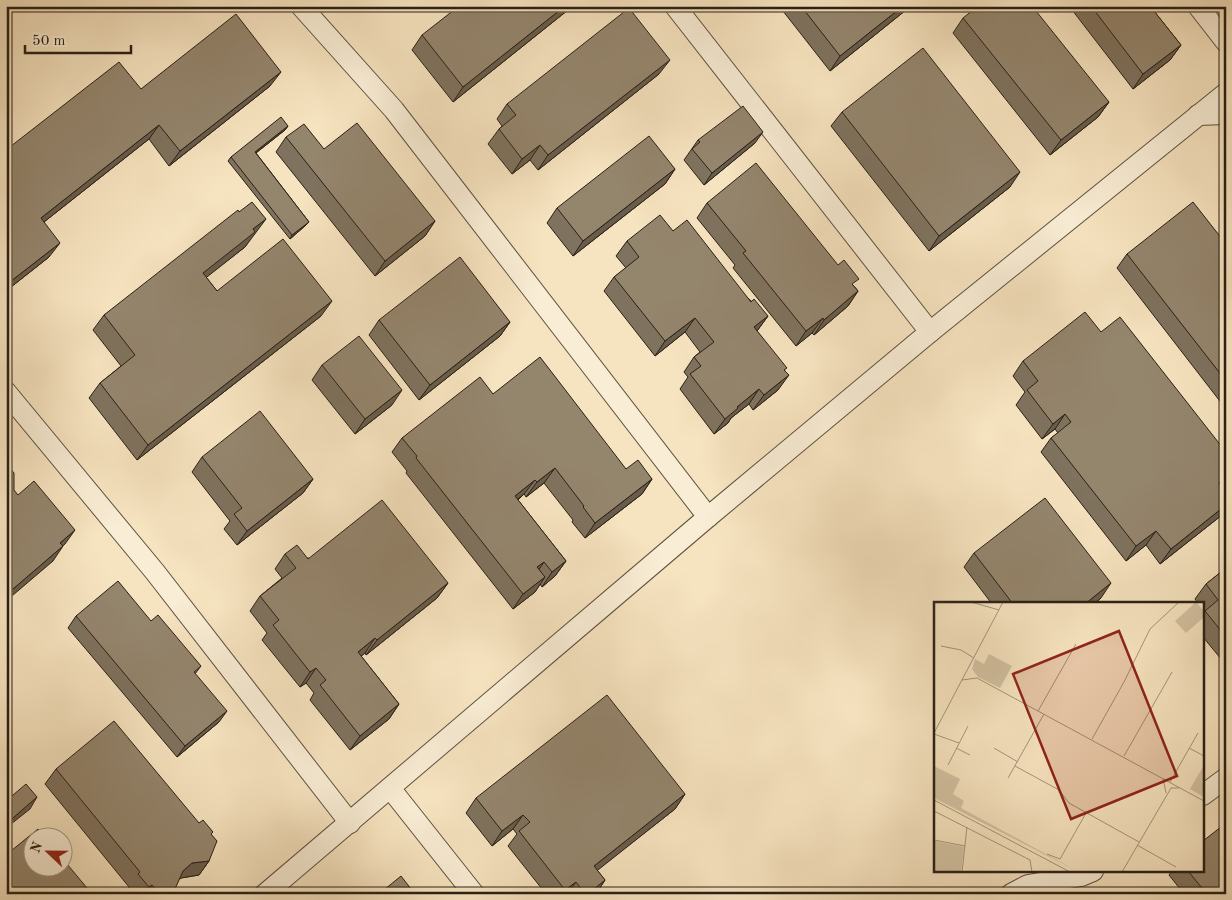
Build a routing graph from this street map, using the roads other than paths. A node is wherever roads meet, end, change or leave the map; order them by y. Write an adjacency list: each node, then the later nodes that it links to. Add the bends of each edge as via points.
1 (301, 6): 10 (street, via 394,110)
2 (675, 6): 8 (street)
3 (1198, 6): 4 (street)
4 (1226, 42)
5 (1226, 93): 7 (street)
6 (1226, 114): 7 (street)
7 (1198, 115): 8 (street)
8 (930, 332): 10 (street)
9 (6, 392): 14 (street, via 155,572)
10 (708, 517): 12 (street)
11 (1226, 778): 13 (street)
12 (390, 788): 14 (street); 17 (street)
13 (1204, 794)
14 (350, 822): 16 (street)
15 (1091, 872): 18 (street, via 1028,885)
16 (264, 894)
17 (474, 894)
18 (1011, 894)

